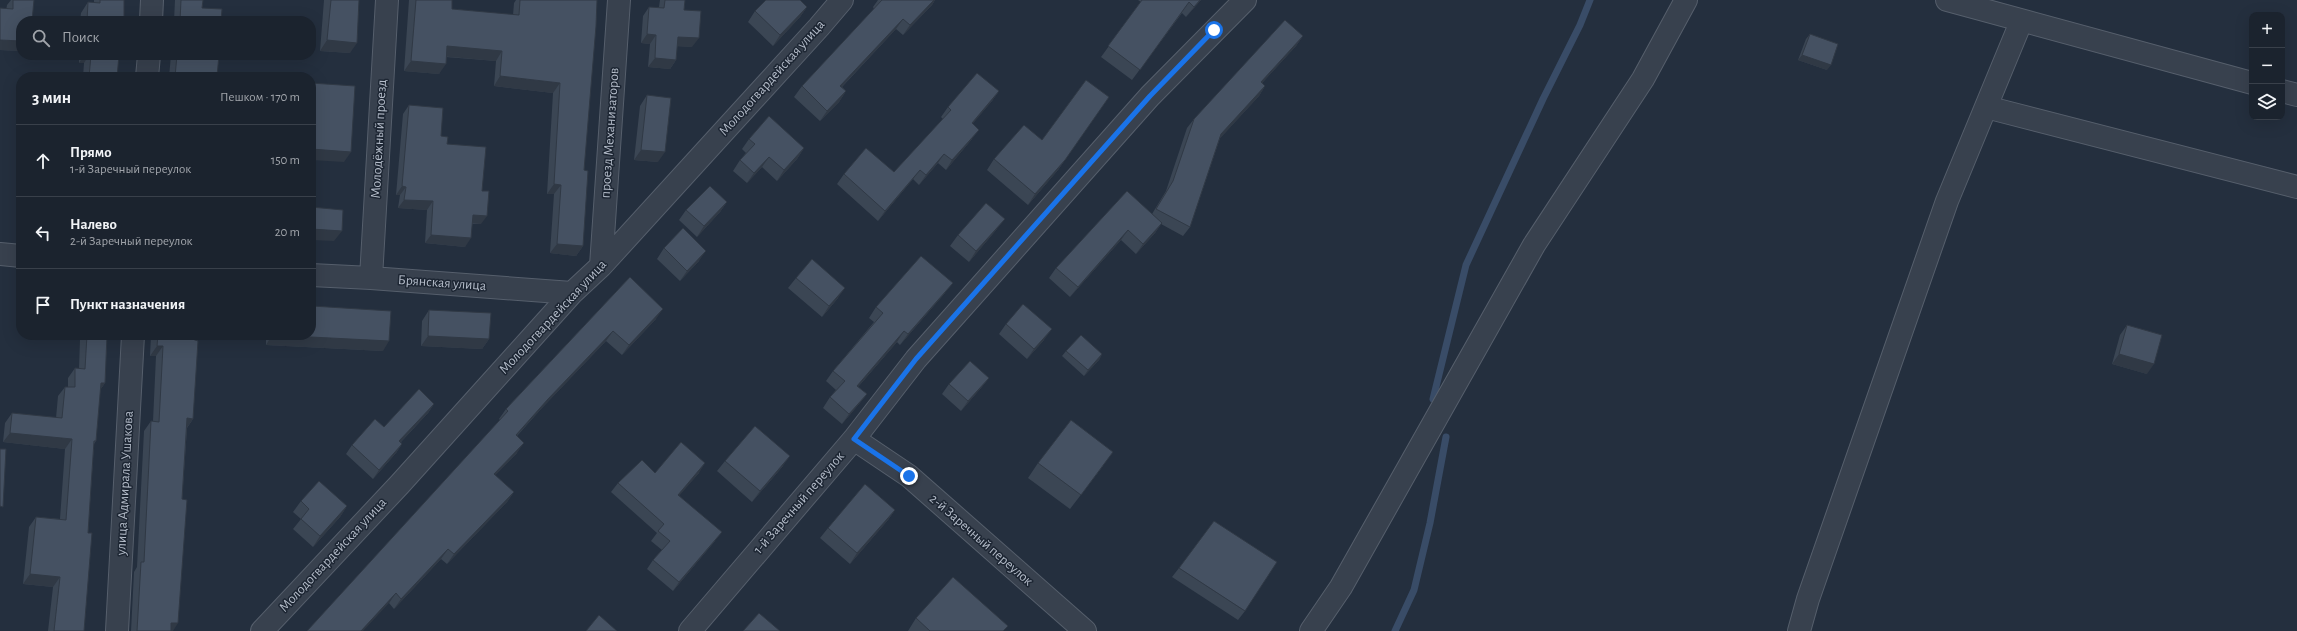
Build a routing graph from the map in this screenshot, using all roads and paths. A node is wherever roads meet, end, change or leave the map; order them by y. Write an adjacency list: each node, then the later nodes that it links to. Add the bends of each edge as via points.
1 (152, 0): 8 (street)
2 (387, 0): 21 (street, Молодёжный проезд)
3 (619, 0): 19 (street, проезд Механизаторов)
4 (842, 0): 19 (street, Молодогвардейская улица)
5 (1245, 0): 24 (street, 1-й Заречный переулок, via 1150,96 932,341)
6 (1686, 0): 29 (street, via 1643,79 1534,245 1341,587)
7 (1947, 0): 9 (street)
8 (151, 16)
9 (2021, 22): 12 (street); 15 (street)
10 (149, 60): 11 (street)
11 (148, 72)
12 (2249, 82)
13 (2285, 92): 14 (street)
14 (2297, 95)
15 (1986, 107): 16 (street); 30 (street, via 1947,201)
16 (2297, 187)
17 (0, 254): 18 (street)
18 (16, 256)
19 (602, 266): 22 (street, Молодогвардейская улица)
20 (316, 275): 21 (street, Брянская улица)
21 (371, 278): 22 (street, Брянская улица)
22 (572, 293): 26 (street, Молодогвардейская улица, via 400,484)
23 (133, 340): 25 (street, улица Адмирала Ушакова)
24 (854, 439): 27 (street, 1-й Заречный переулок); 28 (street, 2-й Заречный переулок, via 909,476)
25 (118, 631)
26 (262, 631)
27 (690, 631)
28 (1085, 631)
29 (1311, 631)
30 (1799, 631)

